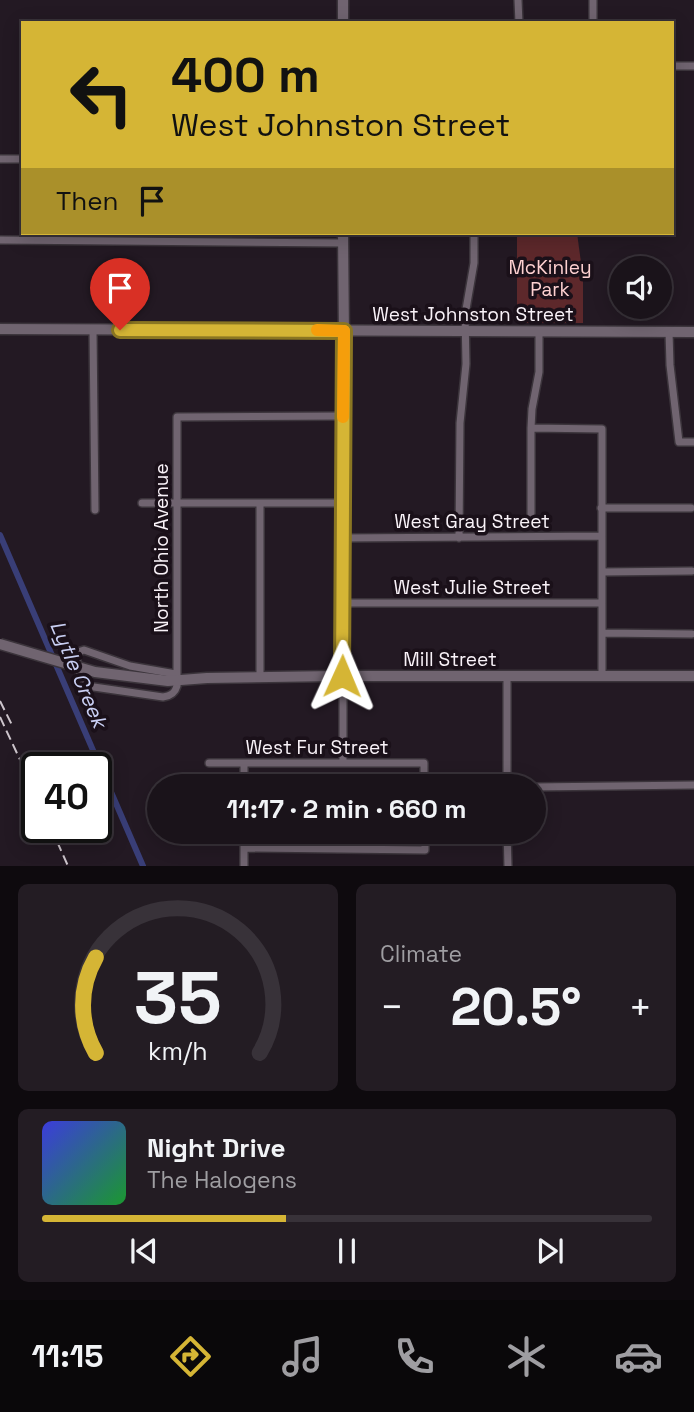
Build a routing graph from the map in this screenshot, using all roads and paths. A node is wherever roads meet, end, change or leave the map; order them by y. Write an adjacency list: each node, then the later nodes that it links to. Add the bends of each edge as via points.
1 (343, 0): 4 (street)
2 (518, 0): 5 (street)
3 (593, 0): 6 (street)
4 (343, 21)
5 (519, 21)
6 (593, 21)
7 (674, 66): 8 (street)
8 (694, 66)
9 (0, 159): 10 (street)
10 (21, 159)
11 (474, 235): 17 (street)
12 (343, 238): 13 (street); 16 (street)
13 (0, 240)
14 (0, 329): 15 (street, West Johnston Street)
15 (93, 330): 16 (street, West Johnston Street); 30 (street)
16 (344, 331): 17 (street, West Johnston Street); 21 (street)
17 (466, 331): 18 (street, West Johnston Street); 34 (street)
18 (539, 331): 19 (street, West Johnston Street); 22 (street)
19 (669, 332): 20 (street, West Johnston Street); 23 (street, via 679,442)
20 (694, 332)
21 (343, 416): 25 (street, North Ohio Avenue, via 177,416); 27 (street)
22 (531, 428): 28 (street, via 602,429); 31 (street)
23 (694, 442)
24 (142, 503): 25 (street)
25 (177, 503): 26 (street); 44 (street, North Ohio Avenue)
26 (260, 503): 27 (street); 45 (street)
27 (343, 503): 33 (street)
28 (601, 508): 29 (street); 32 (street)
29 (691, 509)
30 (95, 510)
31 (531, 514)
32 (602, 536): 34 (street, West Gray Street); 36 (street)
33 (343, 538): 34 (street, West Gray Street); 37 (street)
34 (458, 538)
35 (692, 571): 36 (street)
36 (602, 572): 38 (street)
37 (343, 603): 38 (street, West Julie Street); 42 (street)
38 (601, 603): 39 (street)
39 (602, 633): 40 (street); 47 (street)
40 (692, 634)
41 (0, 644): 44 (street, Mill Street, bridge, via 95,671)
42 (342, 676): 45 (street, Mill Street); 46 (street, Mill Street); 50 (street)
43 (694, 676): 47 (street, Mill Street)
44 (176, 677): 44 (street, via 176,690 168,696 87,686 76,656 84,650); 45 (street, Mill Street)
45 (260, 677)
46 (507, 677): 47 (street, Mill Street); 53 (street)
47 (601, 677)
48 (209, 763): 49 (street, West Fur Street)
49 (244, 763): 50 (street, West Fur Street); 51 (street)
50 (343, 763): 52 (street, West Fur Street, via 424,763)
51 (244, 774)
52 (424, 774)
53 (507, 774)
54 (694, 785): 55 (street)
55 (546, 787)
56 (244, 844): 59 (street)
57 (425, 844): 59 (street, via 425,850)
58 (507, 844): 61 (street)
59 (244, 848): 60 (street)
60 (244, 866)
61 (508, 866)

